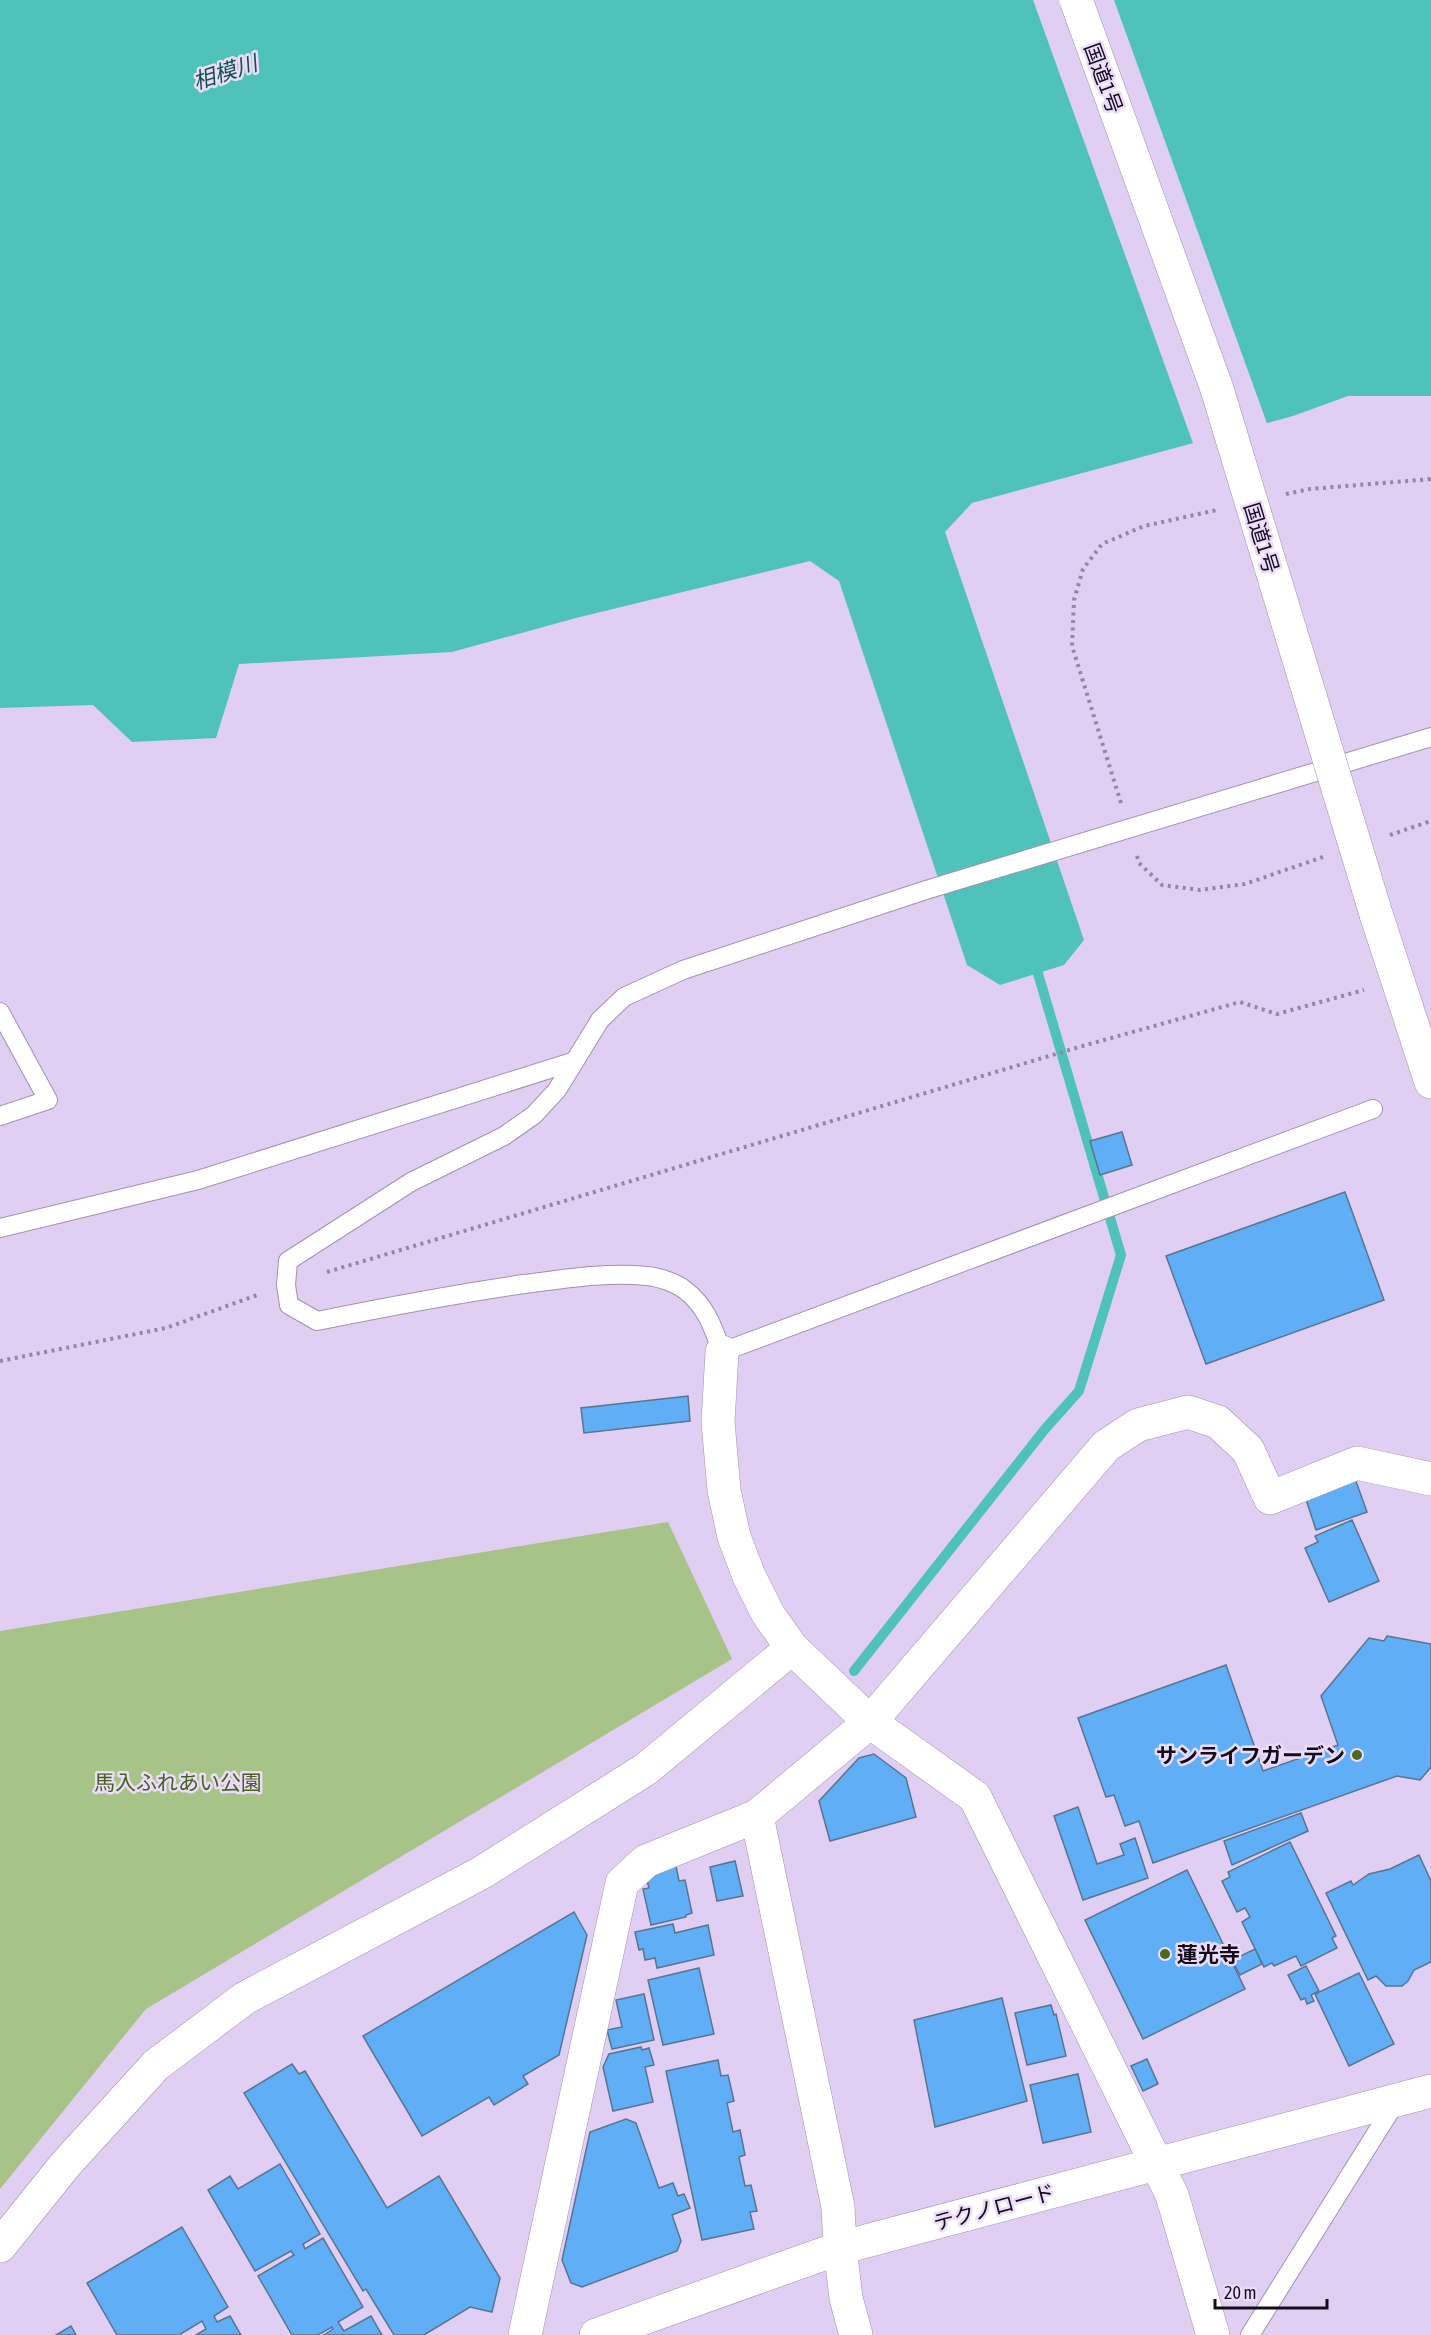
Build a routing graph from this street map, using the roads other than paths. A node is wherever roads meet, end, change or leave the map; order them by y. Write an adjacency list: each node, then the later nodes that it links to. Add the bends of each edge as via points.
1 (1076, 0): 5 (main road, 国道1号, bridge, via 1217,389)
2 (1431, 737): 4 (lane, via 926,890 684,970 624,997 600,1020)
3 (0, 1012): 7 (lane, via 48,1100)
4 (575, 1060): 8 (lane, via 198,1180); 9 (lane, via 558,1090 534,1115 504,1136 411,1182 288,1261 289,1305 317,1321 451,1294 602,1275 649,1276 686,1290 710,1317)
5 (1431, 1082)
6 (1373, 1109): 9 (lane)
7 (0, 1116)
8 (0, 1228)
9 (722, 1352): 11 (main road, via 718,1422 724,1490 734,1537 768,1614)
10 (1431, 1479): 12 (main road, via 1357,1463 1270,1498 1248,1450 1218,1422 1188,1412 1138,1425 1106,1446)
11 (792, 1648): 12 (main road); 17 (main road, via 646,1769 481,1873 245,1998 165,2058 64,2165)
12 (870, 1722): 13 (main road); 16 (main road, via 975,1797)
13 (757, 1816): 18 (main road, via 838,2207); 19 (main road, via 646,1861 622,1883)
14 (1431, 2091): 15 (main road, テクノロード)
15 (1397, 2100): 16 (main road, テクノロード); 23 (lane)
16 (1156, 2165): 18 (main road, テクノロード); 22 (main road, via 1172,2195)
17 (0, 2246)
18 (840, 2248): 20 (main road, テクノロード); 21 (main road, via 846,2298)
19 (525, 2335)
20 (596, 2335)
21 (856, 2335)
22 (1213, 2335)
23 (1250, 2335)

